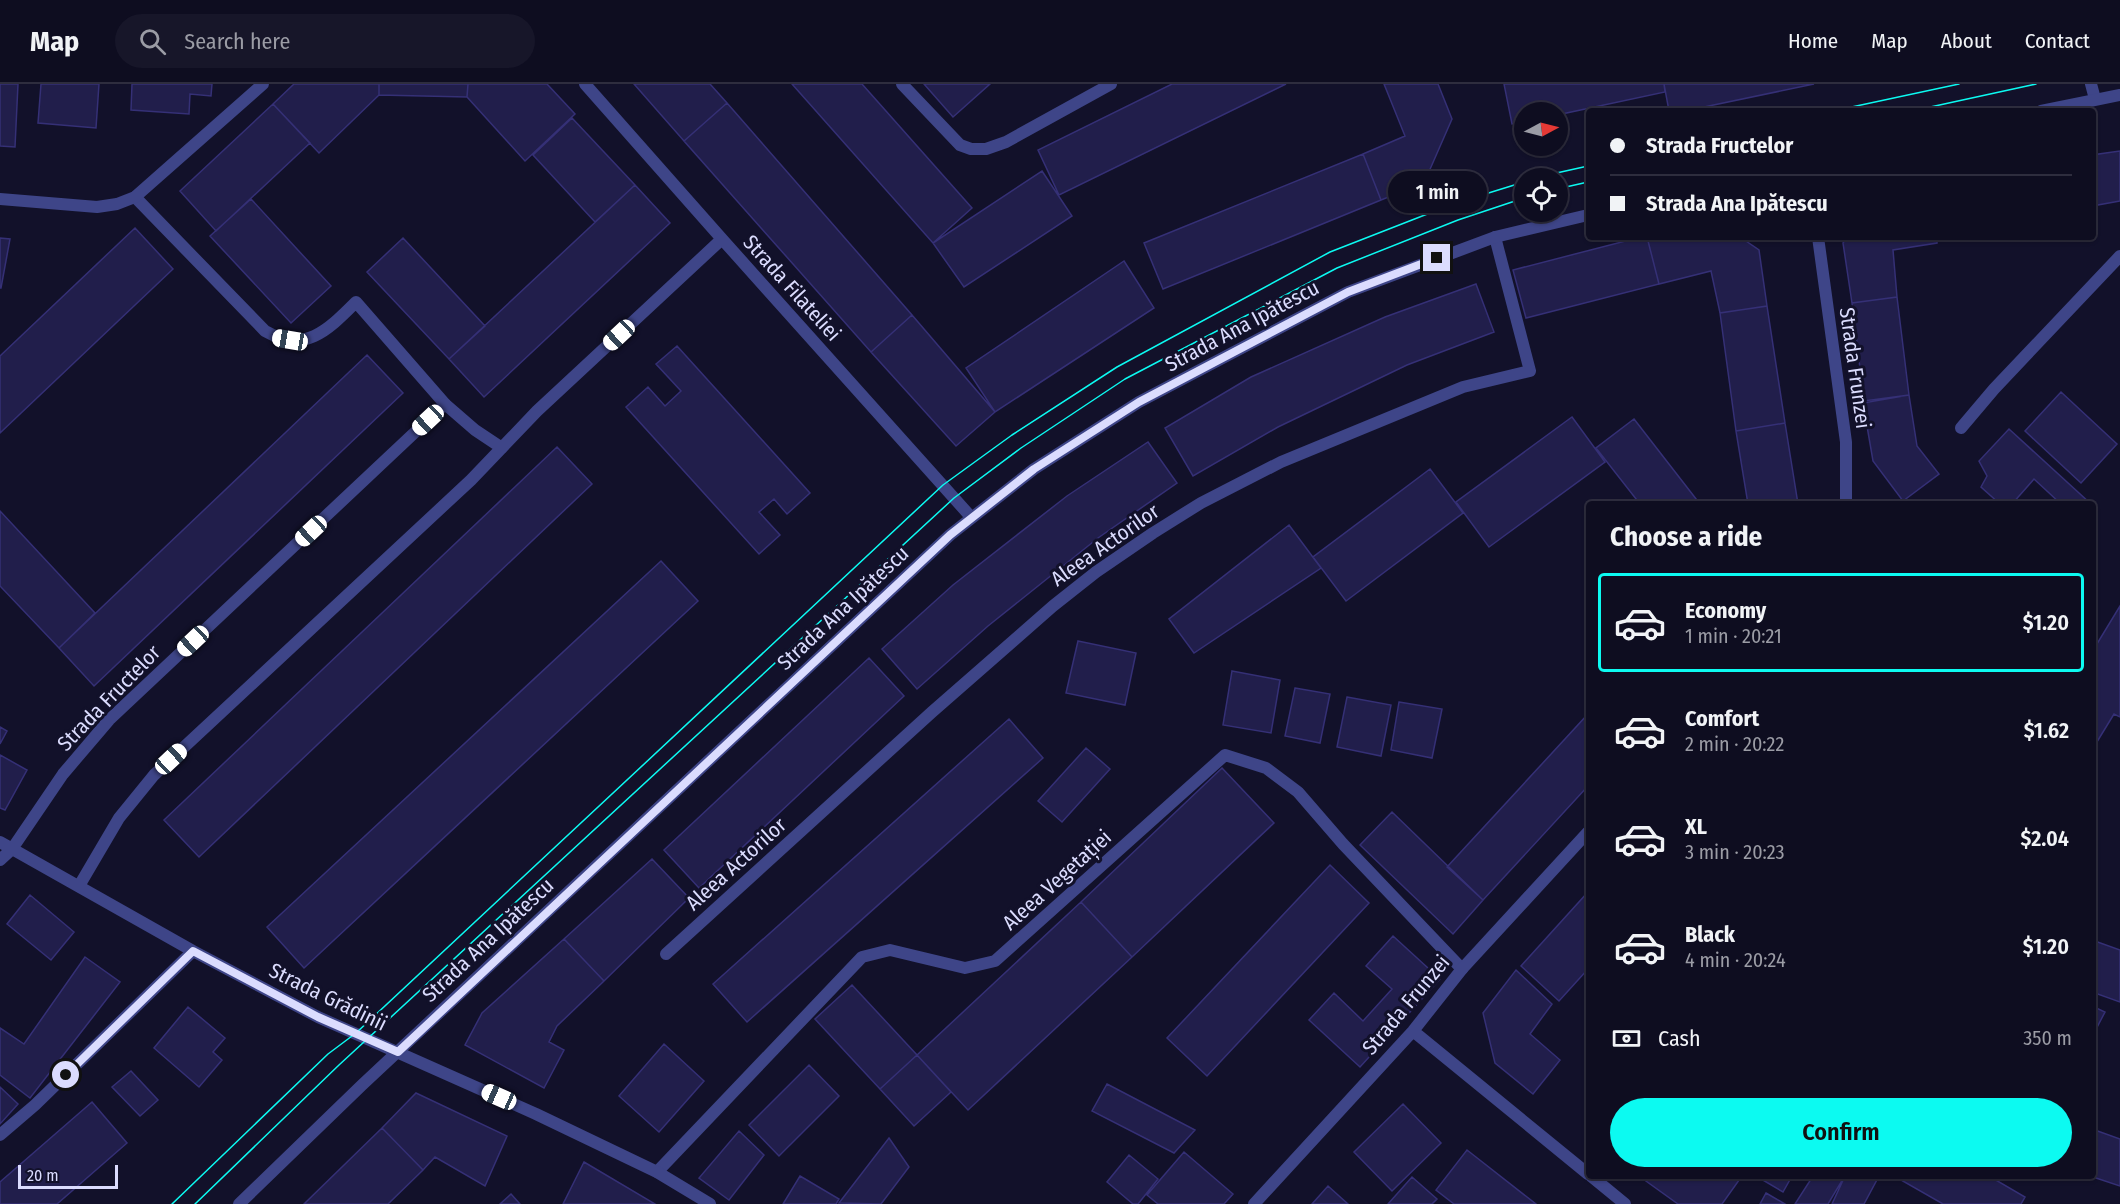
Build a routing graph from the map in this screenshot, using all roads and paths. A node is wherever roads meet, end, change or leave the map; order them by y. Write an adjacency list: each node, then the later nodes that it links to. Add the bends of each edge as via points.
1 (263, 84): 9 (street)
2 (585, 84): 13 (street, Strada Filateliei)
3 (902, 84): 4 (street, via 960,145 971,149 1006,142)
4 (1111, 84)
5 (2091, 84): 7 (street)
6 (2120, 95): 7 (street)
7 (2095, 99): 8 (street)
8 (2054, 108)
9 (135, 197): 10 (street, via 97,207); 16 (street, via 265,331 290,340 311,338 330,328 356,302)
10 (0, 199)
11 (1586, 215): 12 (street, Strada Ana Ipătescu)
12 (1495, 237): 20 (street, Strada Ana Ipătescu, via 1348,292 1139,402 1034,469); 27 (street, Aleea Actorilor, via 1530,371 1463,387 1281,462 1201,503 1096,572 932,712)
13 (722, 239): 18 (street); 20 (street, Strada Filateliei)
14 (1818, 240): 19 (street, Strada Frunzei, via 1846,442)
15 (2120, 256): 17 (street)
16 (445, 404): 18 (street); 23 (street, Strada Fructelor, via 109,720 63,774)
17 (1961, 428)
18 (502, 448): 25 (street, via 154,775 119,818)
19 (1846, 501)
20 (971, 517): 30 (street, Strada Ana Ipătescu)
21 (1586, 834): 28 (street, Strada Frunzei)
22 (0, 842): 23 (street, Strada Grădinii)
23 (12, 849): 24 (street, Strada Fructelor); 25 (street, Strada Grădinii)
24 (0, 860)
25 (79, 886): 26 (street, Strada Grădinii)
26 (193, 951): 30 (street, Strada Grădinii, via 318,1017); 31 (street, via 35,1106)
27 (666, 954)
28 (1462, 969): 29 (street, Strada Frunzei); 32 (street, Aleea Vegetației, via 1298,792 1266,768 1225,755 995,962 965,968 890,950 862,957)
29 (1413, 1031): 33 (street); 37 (street, Strada Frunzei)
30 (398, 1052): 32 (street, Strada Grădinii); 35 (street, Strada Ana Ipătescu)
31 (0, 1135)
32 (657, 1172): 36 (street, Strada Grădinii)
33 (1586, 1172)
34 (1595, 1179): 38 (street)
35 (239, 1204)
36 (710, 1204)
37 (1254, 1204)
38 (1625, 1204)

